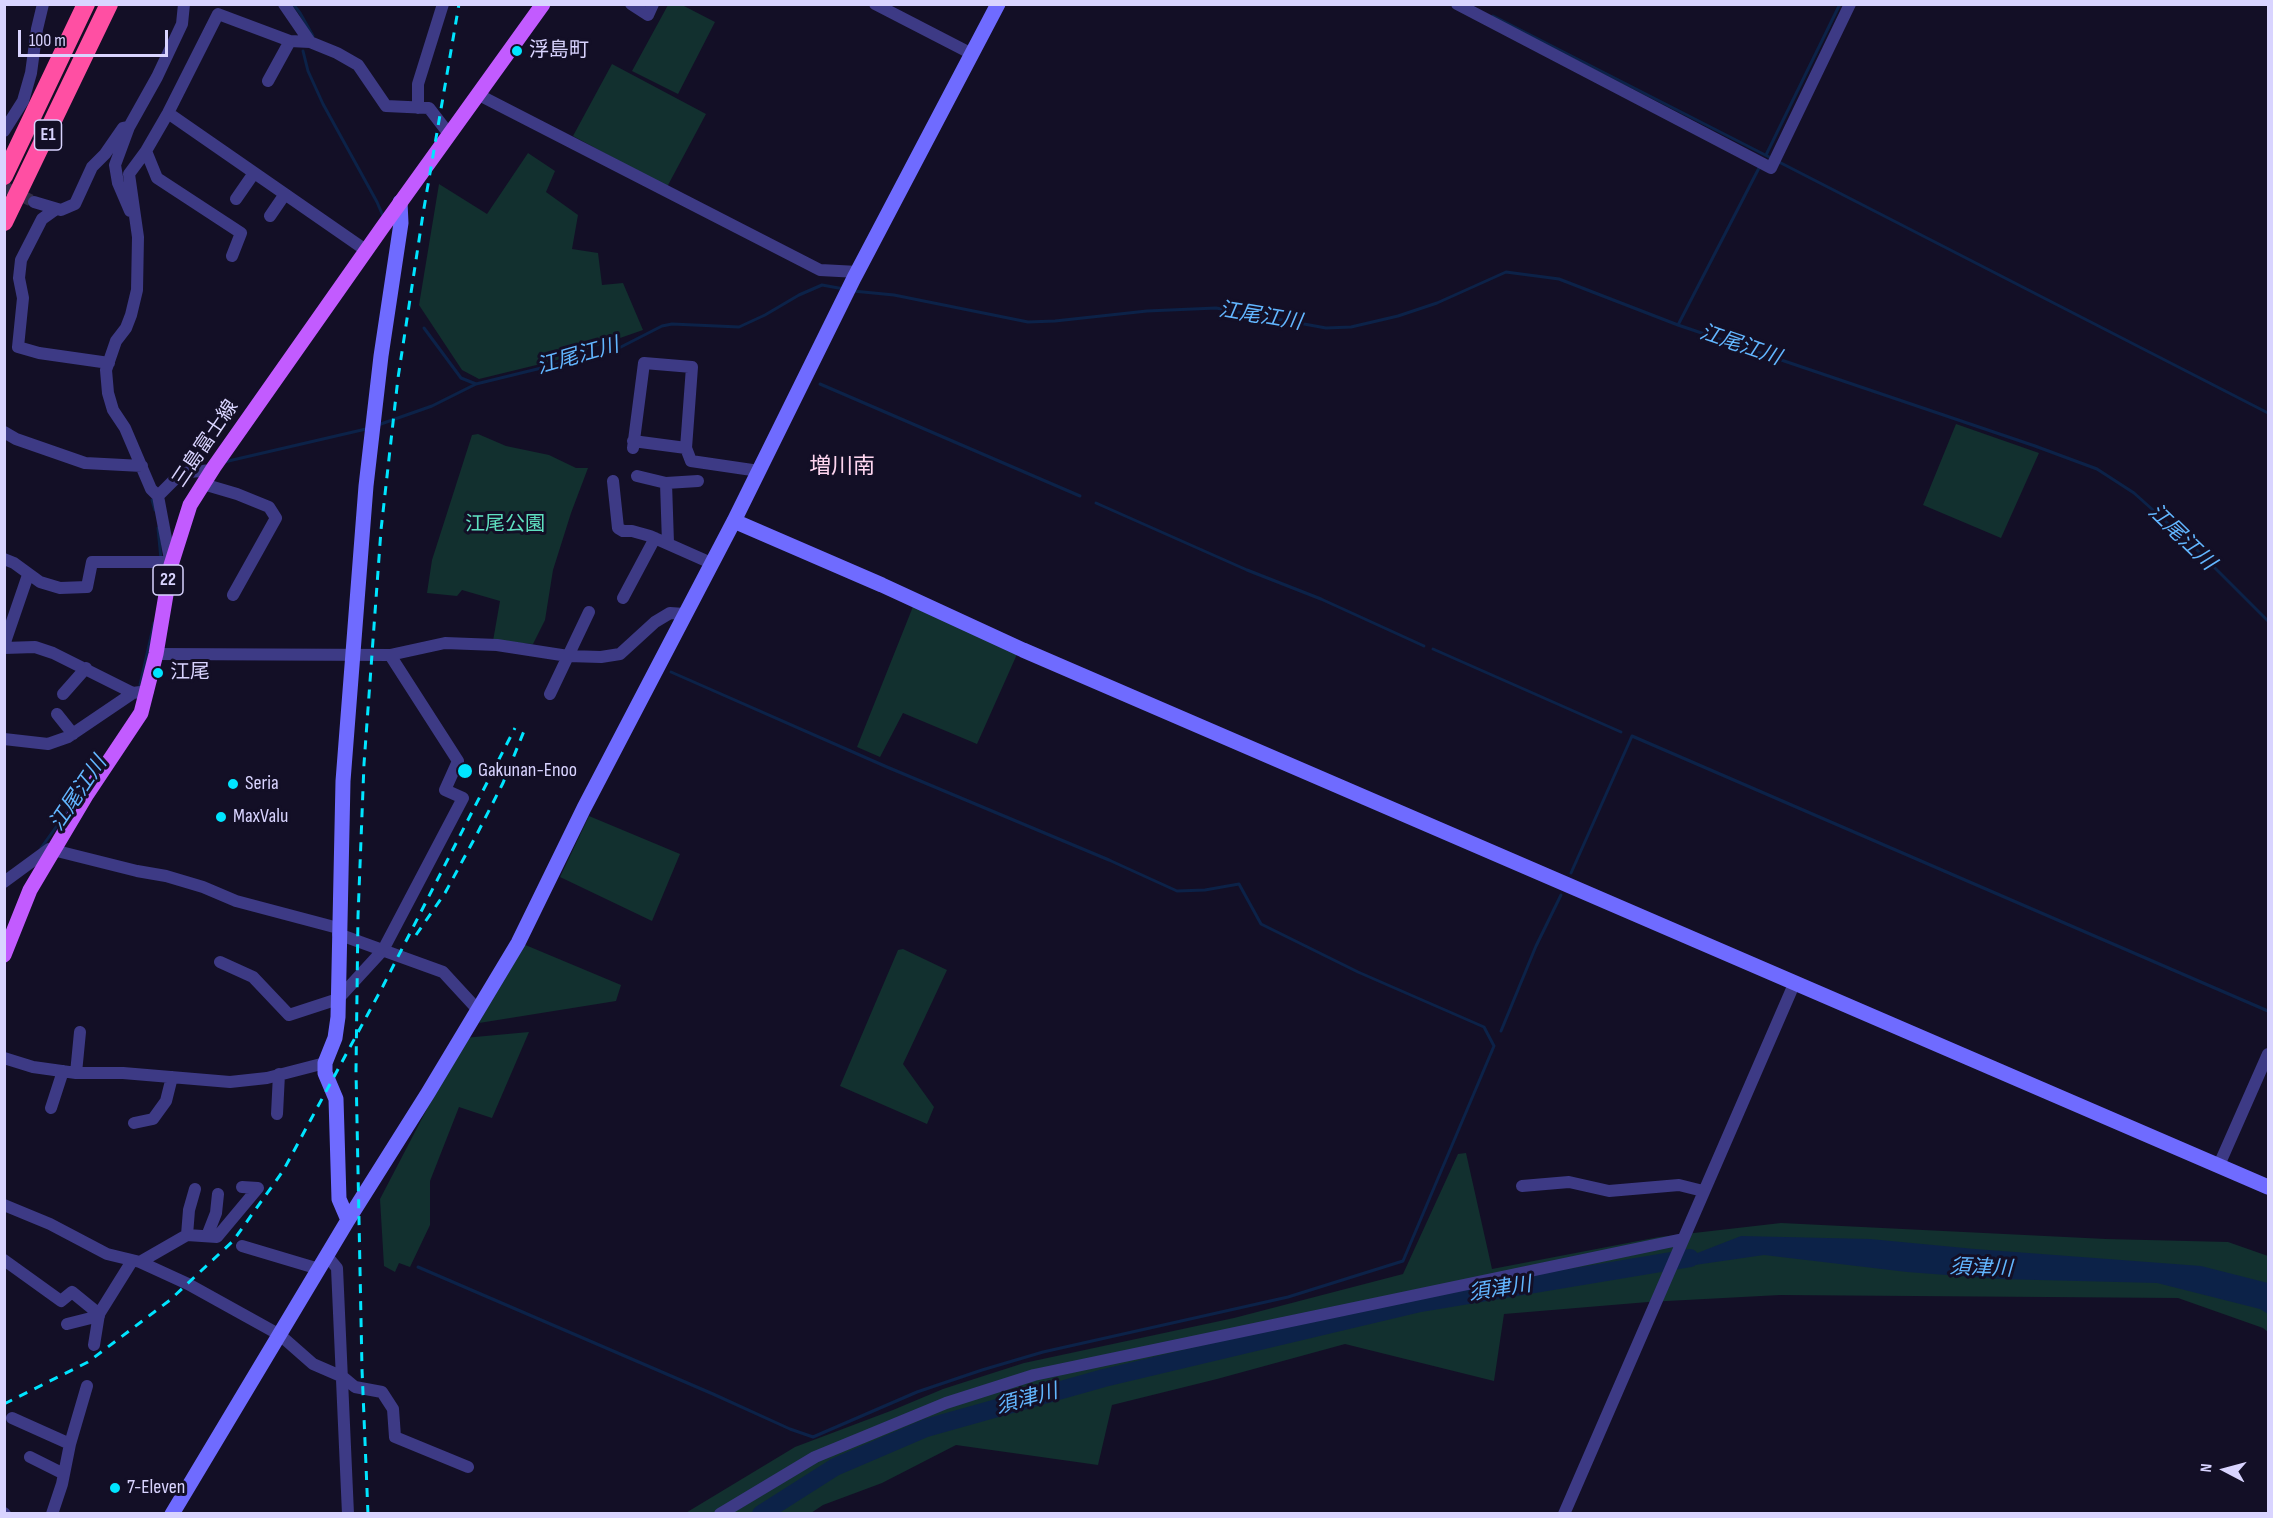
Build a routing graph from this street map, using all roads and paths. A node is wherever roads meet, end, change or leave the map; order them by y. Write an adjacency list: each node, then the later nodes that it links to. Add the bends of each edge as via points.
1 (43, 4): 22 (street, via 32,73 23,101)
2 (87, 4): 26 (highway, E1)
3 (109, 4): 34 (highway, E1)
4 (184, 4): 21 (street, via 182,24)
5 (284, 4): 15 (street)
6 (442, 4): 19 (street, via 418,84)
7 (543, 4): 18 (main road, 三島富士線 / 22)
8 (631, 4): 9 (street, via 648,15)
9 (653, 4)
10 (875, 4): 16 (street)
11 (998, 4): 16 (street)
12 (1457, 4): 13 (street, via 1771,168)
13 (1850, 4)
14 (290, 41): 15 (street); 17 (street); 20 (street, via 218,14)
15 (310, 42): 19 (street, via 358,65 386,106)
16 (972, 54): 37 (street)
17 (268, 81)
18 (479, 95): 23 (main road, 三島富士線 / 22); 37 (street, via 820,270)
19 (418, 108): 23 (street, via 429,108)
20 (168, 113): 24 (street); 25 (street)
21 (129, 126): 31 (street, via 123,128 92,167 75,204); 32 (street, via 115,165 129,211)
22 (4, 131)
23 (449, 134): 30 (main road, 三島富士線 / 22)
24 (146, 152): 32 (street, via 129,174); 36 (street, via 157,178 241,233)
25 (254, 173): 27 (street); 28 (street)
26 (4, 176)
27 (285, 194): 33 (street); 35 (street)
28 (236, 199)
29 (34, 202): 31 (street)
30 (400, 202): 35 (main road, 三島富士線 / 22); 61 (street, via 401,223 366,486)
31 (56, 208): 38 (street, via 42,219 21,260 23,298 18,347)
32 (134, 213): 38 (street, via 138,237 137,290 131,315)
33 (270, 216)
34 (4, 222)
35 (367, 251): 44 (main road, 三島富士線 / 22)
36 (232, 256)
37 (856, 275): 42 (street)
38 (109, 363): 41 (street, via 106,370 113,410)
39 (4, 432): 41 (street, via 85,463)
40 (686, 448): 40 (street, via 633,444 644,363 692,367); 42 (street, via 691,461)
41 (142, 466): 48 (street)
42 (759, 471): 49 (street)
43 (637, 476): 47 (street)
44 (207, 477): 48 (street, via 189,472 178,476); 54 (main road, 三島富士線 / 22, via 187,513); 56 (street, via 268,507 276,518)
45 (613, 481): 50 (street, via 618,528)
46 (698, 481): 47 (street)
47 (666, 483): 51 (street)
48 (158, 496): 54 (street)
49 (734, 521): 53 (street); 78 (street, via 1023,650)
50 (655, 537): 51 (street); 57 (street)
51 (668, 543): 53 (street)
52 (4, 559): 55 (street)
53 (711, 563): 59 (street)
54 (170, 564): 55 (street, via 92,562 87,587 60,588); 62 (main road, 三島富士線 / 22)
55 (28, 575): 60 (street)
56 (233, 596)
57 (623, 598)
58 (589, 612): 64 (street)
59 (684, 614): 64 (street, via 670,613 662,618 620,654); 80 (street, via 518,943)
60 (4, 647): 65 (street, via 35,647)
61 (352, 653): 62 (street); 63 (street); 74 (street)
62 (156, 654): 66 (main road, 三島富士線 / 22)
63 (390, 655): 64 (street, via 445,644 497,645); 75 (street, via 458,761 445,790 463,798)
64 (568, 656): 68 (street)
65 (86, 668): 66 (street); 67 (street)
66 (140, 692): 70 (street); 72 (main road, 三島富士線 / 22, via 141,713)
67 (63, 694)
68 (550, 694)
69 (57, 714): 70 (street)
70 (73, 734): 71 (street, via 48,744)
71 (4, 739)
72 (55, 850): 73 (street, via 49,849); 74 (street, via 166,876); 76 (main road, 三島富士線 / 22, via 27,896)
73 (4, 882)
74 (338, 931): 75 (street); 79 (street)
75 (383, 950): 79 (street); 80 (street, via 443,972)
76 (4, 955)
77 (220, 962): 79 (street, via 253,976 289,1016)
78 (1794, 982): 91 (street); 96 (street)
79 (338, 999): 84 (street, via 335,1038)
80 (478, 1010): 99 (street)
81 (80, 1032): 85 (street)
82 (2268, 1053): 91 (street)
83 (4, 1058): 85 (street)
84 (325, 1063): 86 (street); 99 (street, via 336,1099 339,1199)
85 (70, 1072): 87 (street); 88 (street)
86 (279, 1074): 87 (street, via 230,1082); 89 (street)
87 (172, 1077): 90 (street, via 165,1101 153,1119)
88 (51, 1108)
89 (277, 1114)
90 (134, 1123)
91 (2219, 1166): 94 (street)
92 (242, 1186): 101 (street, via 258,1188 217,1237)
93 (1522, 1186): 96 (street, via 1569,1182 1610,1191 1679,1185)
94 (2268, 1187)
95 (195, 1189): 100 (street)
96 (1703, 1191): 102 (street)
97 (218, 1194): 101 (street)
98 (4, 1204): 105 (street, via 106,1254)
99 (348, 1220): 106 (street)
100 (187, 1235): 101 (street); 105 (street)
101 (207, 1236)
102 (1683, 1239): 121 (street, via 1034,1375 946,1403 815,1456); 122 (street)
103 (242, 1246): 106 (street)
104 (4, 1260): 107 (street, via 61,1302 72,1292)
105 (136, 1261): 107 (street); 109 (street, via 188,1284)
106 (323, 1263): 109 (street); 111 (street, via 337,1268)
107 (99, 1315): 108 (street); 110 (street)
108 (68, 1324)
109 (280, 1335): 111 (street, via 313,1364); 119 (street)
110 (94, 1345)
111 (344, 1377): 116 (street, via 355,1387 381,1392 393,1409 395,1437); 120 (street)
112 (87, 1386): 114 (street)
113 (12, 1418): 114 (street)
114 (70, 1444): 117 (street)
115 (30, 1457): 117 (street)
116 (468, 1467)
117 (64, 1474): 118 (street)
118 (52, 1514)
119 (172, 1514)
120 (348, 1514)
121 (720, 1514)
122 (1564, 1514)

